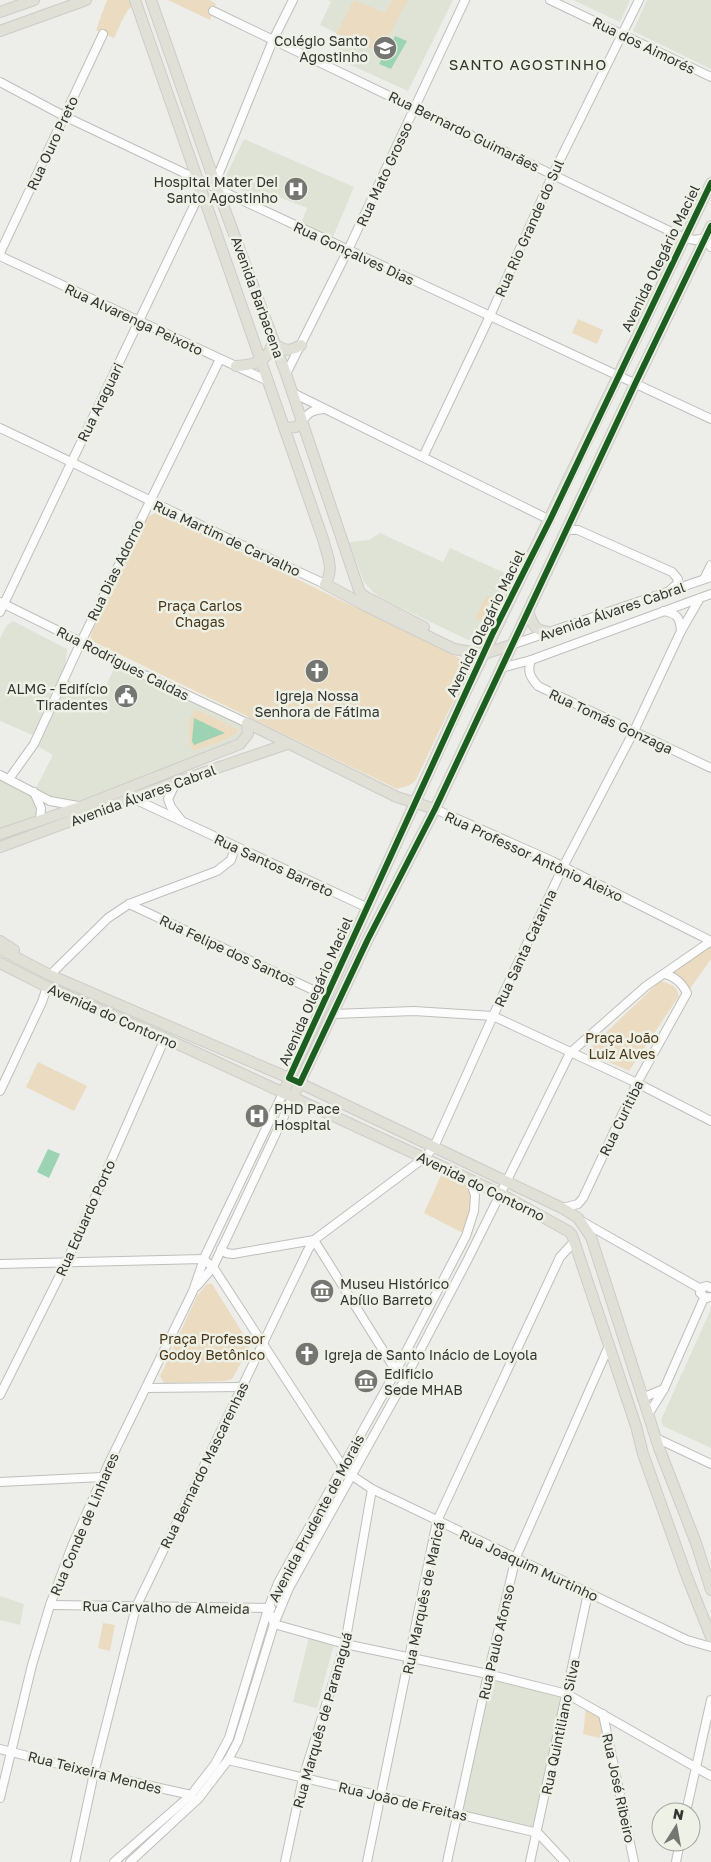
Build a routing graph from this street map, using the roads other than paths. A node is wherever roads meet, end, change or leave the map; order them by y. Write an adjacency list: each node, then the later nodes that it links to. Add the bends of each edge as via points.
1 (34, 0): 10 (main road)
2 (86, 0): 11 (main road)
3 (135, 0): 20 (main road, Avenida Barbacena)
4 (151, 0): 22 (main road, Avenida Barbacena)
5 (293, 0): 14 (street)
6 (465, 0): 17 (street, Rua Mato Grosso)
7 (550, 0): 13 (street, Rua dos Aimorés)
8 (639, 0): 13 (street, Rua Rio Grande do Sul)
9 (213, 11): 14 (street, Rua Bernardo Guimarães)
10 (0, 12)
11 (0, 31)
12 (103, 34): 18 (street, Rua Ouro Preto)
13 (623, 34): 15 (street, Rua dos Aimorés); 19 (street, Rua Rio Grande do Sul)
14 (273, 40): 17 (street, Rua Bernardo Guimarães); 22 (street)
15 (711, 76)
16 (0, 82): 18 (street, Rua Gonçalves Dias)
17 (415, 107): 19 (street, Rua Bernardo Guimarães); 28 (street, Rua Mato Grosso)
18 (64, 116): 20 (street, Rua Gonçalves Dias); 30 (street, Rua Ouro Preto)
19 (553, 174): 25 (street, Rua Bernardo Guimarães); 31 (street, Rua Rio Grande do Sul)
20 (196, 179): 22 (street, Rua Gonçalves Dias); 23 (main road, Avenida Barbacena)
21 (711, 183): 25 (main road, Avenida Olegário Maciel)
22 (217, 186): 23 (main road); 28 (street, Rua Gonçalves Dias); 33 (main road, Avenida Barbacena)
23 (201, 191): 32 (street, Rua Araguari); 36 (main road, Avenida Barbacena)
24 (711, 226): 26 (main road, Avenida Olegário Maciel)
25 (684, 238): 26 (street, Rua Bernardo Guimarães); 39 (main road, Avenida Olegário Maciel)
26 (706, 238): 27 (street); 29 (main road, Avenida Olegário Maciel)
27 (711, 249): 29 (street)
28 (348, 250): 31 (street, Rua Gonçalves Dias); 34 (street, Rua Mato Grosso)
29 (698, 253): 41 (main road, Avenida Olegário Maciel)
30 (0, 254): 32 (street, Rua Alvarenga Peixoto)
31 (490, 316): 39 (street, Rua Gonçalves Dias); 48 (street, Rua Rio Grande do Sul)
32 (139, 321): 35 (street, Rua Alvarenga Peixoto); 50 (street, Rua Araguari)
33 (274, 341): 34 (main road, via 287,350); 36 (main road, via 269,354); 38 (main road, Avenida Barbacena)
34 (301, 345): 38 (street, Rua Mato Grosso)
35 (220, 359): 37 (street, Rua Alvarenga Peixoto); 52 (street, Rua Dias Adorno)
36 (260, 361): 37 (main road); 40 (main road, Avenida Barbacena)
37 (236, 366): 40 (street, Rua Alvarenga Peixoto)
38 (286, 374): 42 (main road, Avenida Barbacena)
39 (618, 375): 41 (street, Rua Gonçalves Dias); 53 (main road, Avenida Olegário Maciel)
40 (268, 381): 47 (main road, Avenida Barbacena)
41 (635, 384): 44 (street, Rua Gonçalves Dias); 55 (main road, Avenida Olegário Maciel)
42 (293, 393): 43 (street); 45 (main road, Avenida Barbacena)
43 (324, 409): 45 (street, via 306,414); 48 (street)
44 (711, 419)
45 (302, 422): 47 (main road, via 296,427); 49 (main road, Avenida Barbacena)
46 (0, 428): 50 (street, Rua Martim de Carvalho)
47 (284, 428): 51 (main road, Avenida Barbacena)
48 (423, 457): 53 (street)
49 (316, 461): 51 (main road, via 306,461); 54 (main road, Avenida Barbacena)
50 (71, 462): 52 (street, Rua Martim de Carvalho); 63 (street, Rua Araguari)
51 (298, 466): 56 (main road, Avenida Barbacena)
52 (149, 501): 59 (street, Rua Martim de Carvalho); 69 (street, Rua Dias Adorno)
53 (550, 520): 72 (main road, Avenida Olegário Maciel)
54 (339, 528): 56 (main road); 71 (main road, Avenida Barbacena, via 362,594 444,637)
55 (567, 530): 60 (street, via 578,530 672,572 677,584); 65 (main road, Avenida Olegário Maciel)
56 (321, 534): 59 (main road, Avenida Barbacena, via 331,567)
57 (711, 565): 58 (street)
58 (707, 578): 60 (street, Avenida Álvares Cabral)
59 (325, 584): 71 (main road, Rua Martim de Carvalho)
60 (666, 592): 68 (street, Avenida Álvares Cabral)
61 (711, 594): 62 (street, Avenida Álvares Cabral)
62 (700, 598): 64 (street, Avenida Álvares Cabral); 67 (street, Rua Santa Catarina)
63 (2, 603): 66 (street, Rua Araguari); 69 (street, Rua Rodrigues Caldas)
64 (664, 610): 67 (street, via 678,616); 73 (street, Avenida Álvares Cabral)
65 (528, 611): 68 (main road, via 536,628); 70 (main road, Avenida Olegário Maciel)
66 (0, 612)
67 (681, 631): 76 (street, Rua Santa Catarina)
68 (550, 632): 70 (street, Avenida Álvares Cabral)
69 (81, 642): 75 (street, Rua Rodrigues Caldas); 80 (street, Rua Dias Adorno, via 34,744)
70 (511, 645): 72 (main road, Avenida Álvares Cabral); 74 (main road, Avenida Olegário Maciel)
71 (454, 649): 72 (main road, Rua Martim de Carvalho)
72 (484, 654): 85 (main road, Avenida Olegário Maciel)
73 (531, 660): 74 (street, Avenida Álvares Cabral); 76 (street, Rua Tomás Gonzaga, via 529,673 538,686)
74 (502, 668): 87 (main road, Avenida Olegário Maciel)
75 (248, 723): 77 (main road, Rua Professor Antônio Aleixo); 83 (main road, Avenida Álvares Cabral, via 248,734 240,744)
76 (634, 731): 78 (street, Rua Tomás Gonzaga); 94 (street, Rua Santa Catarina)
77 (287, 744): 81 (main road, Avenida Álvares Cabral); 85 (main road, Rua Professor Antônio Aleixo, via 396,797)
78 (711, 768)
79 (0, 775): 80 (street)
80 (9, 779): 82 (street)
81 (176, 782): 84 (main road, Avenida Álvares Cabral); 89 (street, via 168,799)
82 (34, 792): 86 (street, via 50,801); 88 (street, via 41,808)
83 (116, 792): 84 (street, Rua Santos Barreto); 86 (main road, Avenida Álvares Cabral)
84 (132, 798): 89 (street, Rua Santos Barreto); 92 (main road, Avenida Álvares Cabral)
85 (415, 803): 87 (main road, Rua Professor Antônio Aleixo); 96 (main road, Avenida Olegário Maciel)
86 (80, 806): 88 (main road, Avenida Álvares Cabral)
87 (435, 809): 94 (street, Rua Professor Antônio Aleixo); 97 (main road, Avenida Olegário Maciel)
88 (40, 821): 90 (main road, Avenida Álvares Cabral); 91 (main road, via 26,831)
89 (182, 822): 93 (street, Rua Santos Barreto)
90 (0, 834)
91 (0, 841)
92 (0, 847)
93 (235, 847): 95 (street, via 231,860 217,871); 96 (street, Rua Santos Barreto)
94 (563, 867): 99 (street, Rua Professor Antônio Aleixo); 108 (street, Rua Santa Catarina)
95 (129, 904): 104 (street, via 108,918); 106 (street, Rua Felipe dos Santos)
96 (366, 907): 97 (main road, via 371,914); 106 (main road, Avenida Olegário Maciel)
97 (368, 940): 107 (main road, Avenida Olegário Maciel)
98 (0, 941): 104 (main road)
99 (711, 941): 103 (street)
100 (0, 949): 104 (main road, Avenida do Contorno)
101 (0, 962): 105 (main road, Avenida do Contorno)
102 (0, 970): 105 (main road)
103 (665, 974): 110 (street, via 646,986); 113 (street, Rua Curitiba, via 677,979 687,993)
104 (50, 975): 111 (main road, Avenida do Contorno)
105 (47, 987): 109 (main road, Avenida do Contorno); 114 (street)
106 (326, 996): 111 (main road, Avenida Olegário Maciel)
107 (333, 1014): 108 (street, via 414,1011); 112 (main road, Avenida Olegário Maciel)
108 (492, 1016): 110 (street); 118 (street, Rua Santa Catarina)
109 (165, 1038): 115 (main road, Avenida do Contorno); 129 (street, Rua Eduardo Porto)
110 (570, 1053): 113 (street); 121 (street, Avenida Prudente de Morais)
111 (289, 1078): 112 (main road, Avenida do Contorno); 115 (main road, Avenida Olegário Maciel)
112 (300, 1083): 116 (main road, Avenida Olegário Maciel); 118 (main road, Avenida do Contorno)
113 (637, 1083): 117 (street); 123 (street, Rua Curitiba, via 583,1198 578,1204)
114 (0, 1091)
115 (283, 1092): 116 (main road, Avenida do Contorno); 128 (street, Rua Conde de Linhares)
116 (294, 1097): 119 (main road, Avenida do Contorno); 127 (street, Rua Conde de Linhares)
117 (711, 1121)
118 (434, 1147): 119 (street, Rua Santa Catarina); 121 (main road, Avenida do Contorno)
119 (424, 1158): 120 (main road, Avenida do Contorno); 125 (street, Rua Bernardo Mascarenhas)
120 (470, 1180): 122 (main road, Avenida do Contorno); 138 (street, Avenida Prudente de Morais, via 475,1195 474,1211 466,1236)
121 (507, 1182): 122 (street, Avenida Prudente de Morais); 123 (main road, Avenida do Contorno)
122 (501, 1194): 126 (main road, Avenida do Contorno, via 563,1226); 148 (street, Avenida Prudente de Morais)
123 (562, 1208): 124 (main road, Avenida do Contorno)
124 (581, 1221): 133 (street); 143 (main road, Avenida do Contorno, via 591,1237)
125 (314, 1240): 127 (street, via 233,1254); 136 (street, Rua Bernardo Mascarenhas); 138 (street)
126 (574, 1242): 137 (main road, Avenida do Contorno); 152 (street, Rua Marquês de Maricá, via 560,1257)
127 (221, 1249): 131 (street, Rua Conde de Linhares)
128 (204, 1259): 129 (street); 131 (street, Rua Joaquim Murtinho); 134 (street, Rua Conde de Linhares)
129 (66, 1263): 130 (street); 142 (street, Rua Eduardo Porto)
130 (0, 1264)
131 (213, 1266): 134 (street, Rua Conde de Linhares); 136 (street, Rua Joaquim Murtinho)
132 (710, 1285): 133 (street)
133 (701, 1289): 135 (street, via 701,1295)
134 (193, 1291): 140 (street, Rua Conde de Linhares)
135 (707, 1297): 141 (street)
136 (262, 1344): 139 (street, Rua Bernardo Mascarenhas); 147 (street, Rua Joaquim Murtinho)
137 (608, 1348): 153 (street, Rua Paulo Afonso); 161 (main road, Avenida do Contorno, via 643,1454)
138 (396, 1371): 147 (street, Avenida Prudente de Morais)
139 (241, 1387): 140 (street); 157 (street, Rua Bernardo Mascarenhas)
140 (146, 1388): 149 (street, Rua Conde de Linhares)
141 (664, 1389): 143 (street); 144 (street)
142 (0, 1395)
143 (642, 1398): 144 (main road, Avenida do Contorno)
144 (648, 1415): 145 (main road, Avenida do Contorno)
145 (656, 1438): 146 (street); 154 (main road, Avenida do Contorno)
146 (711, 1464)
147 (342, 1467): 148 (street, Rua Joaquim Murtinho); 159 (street, Avenida Prudente de Morais, via 278,1584)
148 (351, 1475): 151 (street, Rua Joaquim Murtinho); 158 (street, Avenida Prudente de Morais)
149 (102, 1477): 150 (street); 156 (street, Rua Conde de Linhares)
150 (0, 1482)
151 (372, 1489): 152 (street, Rua Joaquim Murtinho); 162 (street, Rua Marquês de Paranaguá)
152 (437, 1522): 153 (street, Rua Joaquim Murtinho); 164 (street, Rua Marquês de Maricá)
153 (516, 1557): 155 (street, Rua Joaquim Murtinho); 165 (street, Rua Paulo Afonso)
154 (711, 1590)
155 (588, 1592): 163 (street, Rua Joaquim Murtinho, via 687,1640); 166 (street, Rua Quintiliano Silva)
156 (50, 1605): 157 (street, Rua Carvalho de Almeida); 170 (street, Rua Conde de Linhares)
157 (136, 1607): 159 (street, Rua Carvalho de Almeida); 173 (street, Rua Bernardo Mascarenhas)
158 (281, 1607): 159 (street, Rua Carvalho de Almeida); 160 (street, Avenida Prudente de Morais)
159 (268, 1609): 160 (street); 176 (street, Avenida Prudente de Morais, via 229,1738 215,1764)
160 (274, 1624): 162 (street); 171 (street, Avenida Prudente de Morais, via 238,1741)
161 (711, 1637)
162 (345, 1644): 164 (street); 175 (street, Rua Marquês de Paranaguá)
163 (711, 1647)
164 (410, 1658): 165 (street); 177 (street, Rua Marquês de Maricá)
165 (488, 1674): 166 (street); 180 (street, Rua Paulo Afonso)
166 (567, 1694): 168 (street); 181 (street, Rua Quintiliano Silva)
167 (711, 1700): 172 (street)
168 (603, 1714): 172 (street); 190 (street, Rua José Ribeiro)
169 (0, 1749): 170 (street, Rua Teixeira Mendes)
170 (11, 1751): 173 (street, Rua Teixeira Mendes); 178 (street, Rua Conde de Linhares)
171 (228, 1760): 175 (street, Rua João de Freitas); 184 (street, Avenida Prudente de Morais, via 198,1798)
172 (695, 1768): 174 (street); 179 (street)
173 (94, 1773): 176 (street, Rua Teixeira Mendes); 182 (street, Rua Bernardo Mascarenhas)
174 (711, 1776)
175 (303, 1778): 177 (street, Rua João de Freitas); 185 (street, Rua Marquês de Paranaguá)
176 (191, 1795): 183 (street, Avenida Prudente de Morais)
177 (381, 1797): 180 (street, Rua João de Freitas); 186 (street, Rua Marquês de Maricá)
178 (0, 1798)
179 (688, 1802)
180 (458, 1814): 181 (street, Rua João de Freitas); 187 (street, Rua Paulo Afonso)
181 (538, 1833): 188 (street, Rua Quintiliano Silva); 189 (street)
182 (75, 1862)
183 (114, 1862)
184 (130, 1862)
185 (285, 1862)
186 (367, 1862)
187 (447, 1862)
188 (530, 1862)
189 (565, 1862)
190 (634, 1862)

